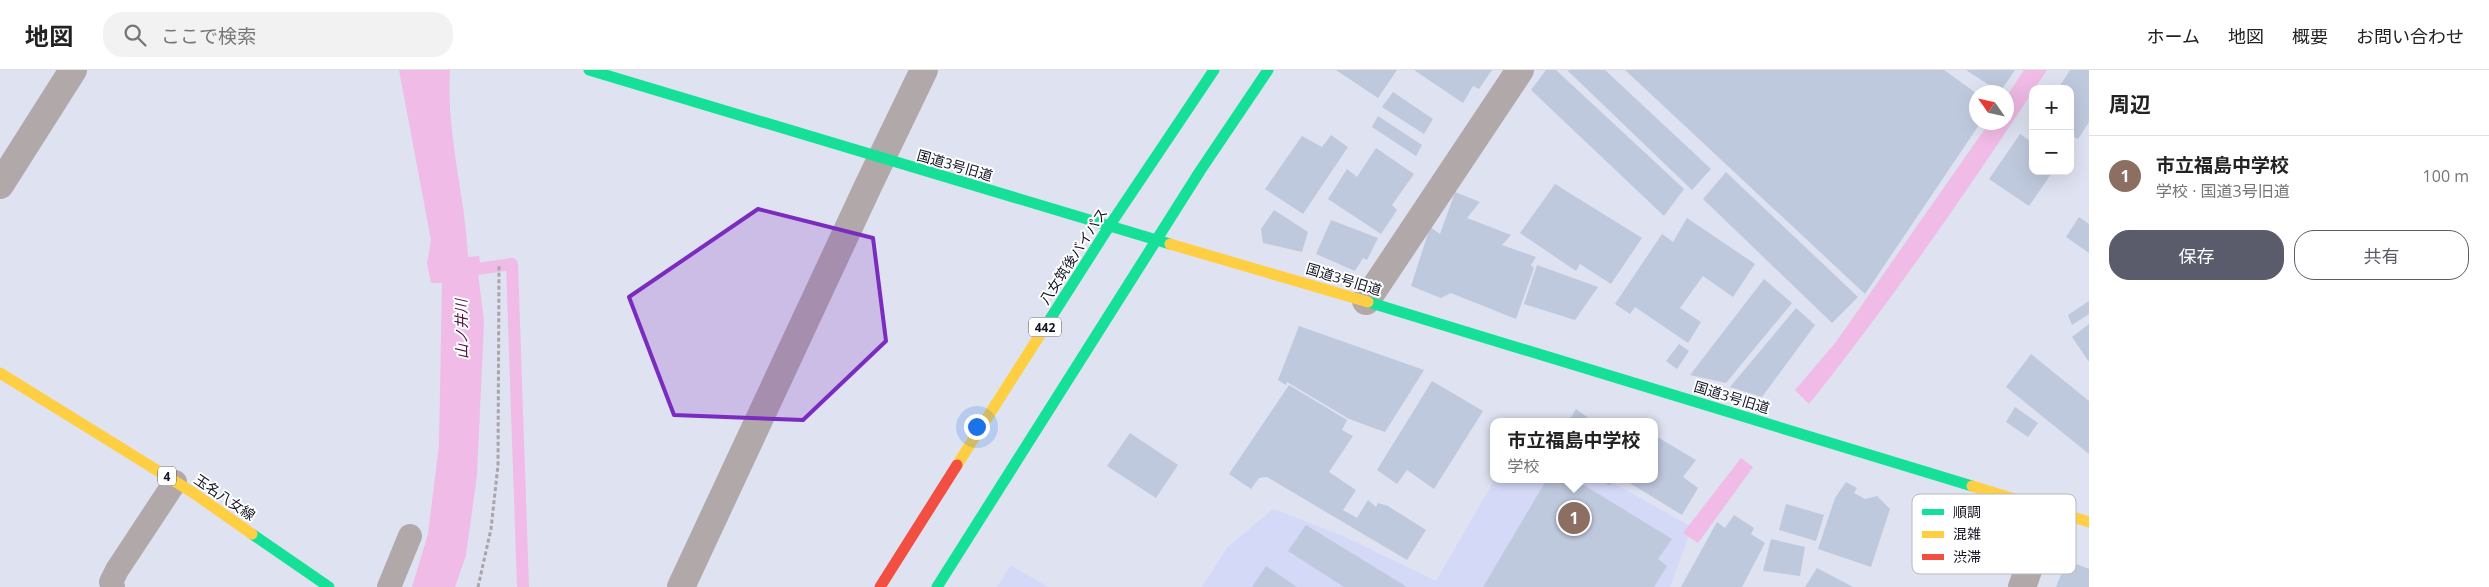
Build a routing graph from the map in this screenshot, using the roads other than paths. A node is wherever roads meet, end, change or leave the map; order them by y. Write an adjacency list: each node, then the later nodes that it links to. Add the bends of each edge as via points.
1 (73, 70): 8 (street)
2 (589, 70): 7 (main road, 国道3号旧道)
3 (924, 70): 7 (street)
4 (1214, 70): 9 (main road, 八女筑後バイパス / 442)
5 (1268, 70): 10 (main road)
6 (1520, 70): 11 (street)
7 (881, 159): 9 (main road, 国道3号旧道); 22 (street)
8 (0, 185)
9 (1110, 225): 10 (main road, 国道3号旧道); 23 (main road, 八女筑後バイパス / 442)
10 (1157, 239): 11 (main road, 国道3号旧道); 24 (main road)
11 (1366, 301): 14 (main road, 国道3号旧道)
12 (0, 373): 13 (main road, 玉名八女線 / 4)
13 (175, 482): 19 (lane, via 117,570 111,582); 20 (main road, 玉名八女線 / 4)
14 (1998, 494)
15 (2076, 518): 16 (main road, 国道3号旧道)
16 (2089, 522)
17 (410, 536): 21 (lane)
18 (2027, 574): 25 (street)
19 (113, 587)
20 (328, 587)
21 (389, 587)
22 (681, 587)
23 (880, 587)
24 (937, 587)
25 (2022, 587)

